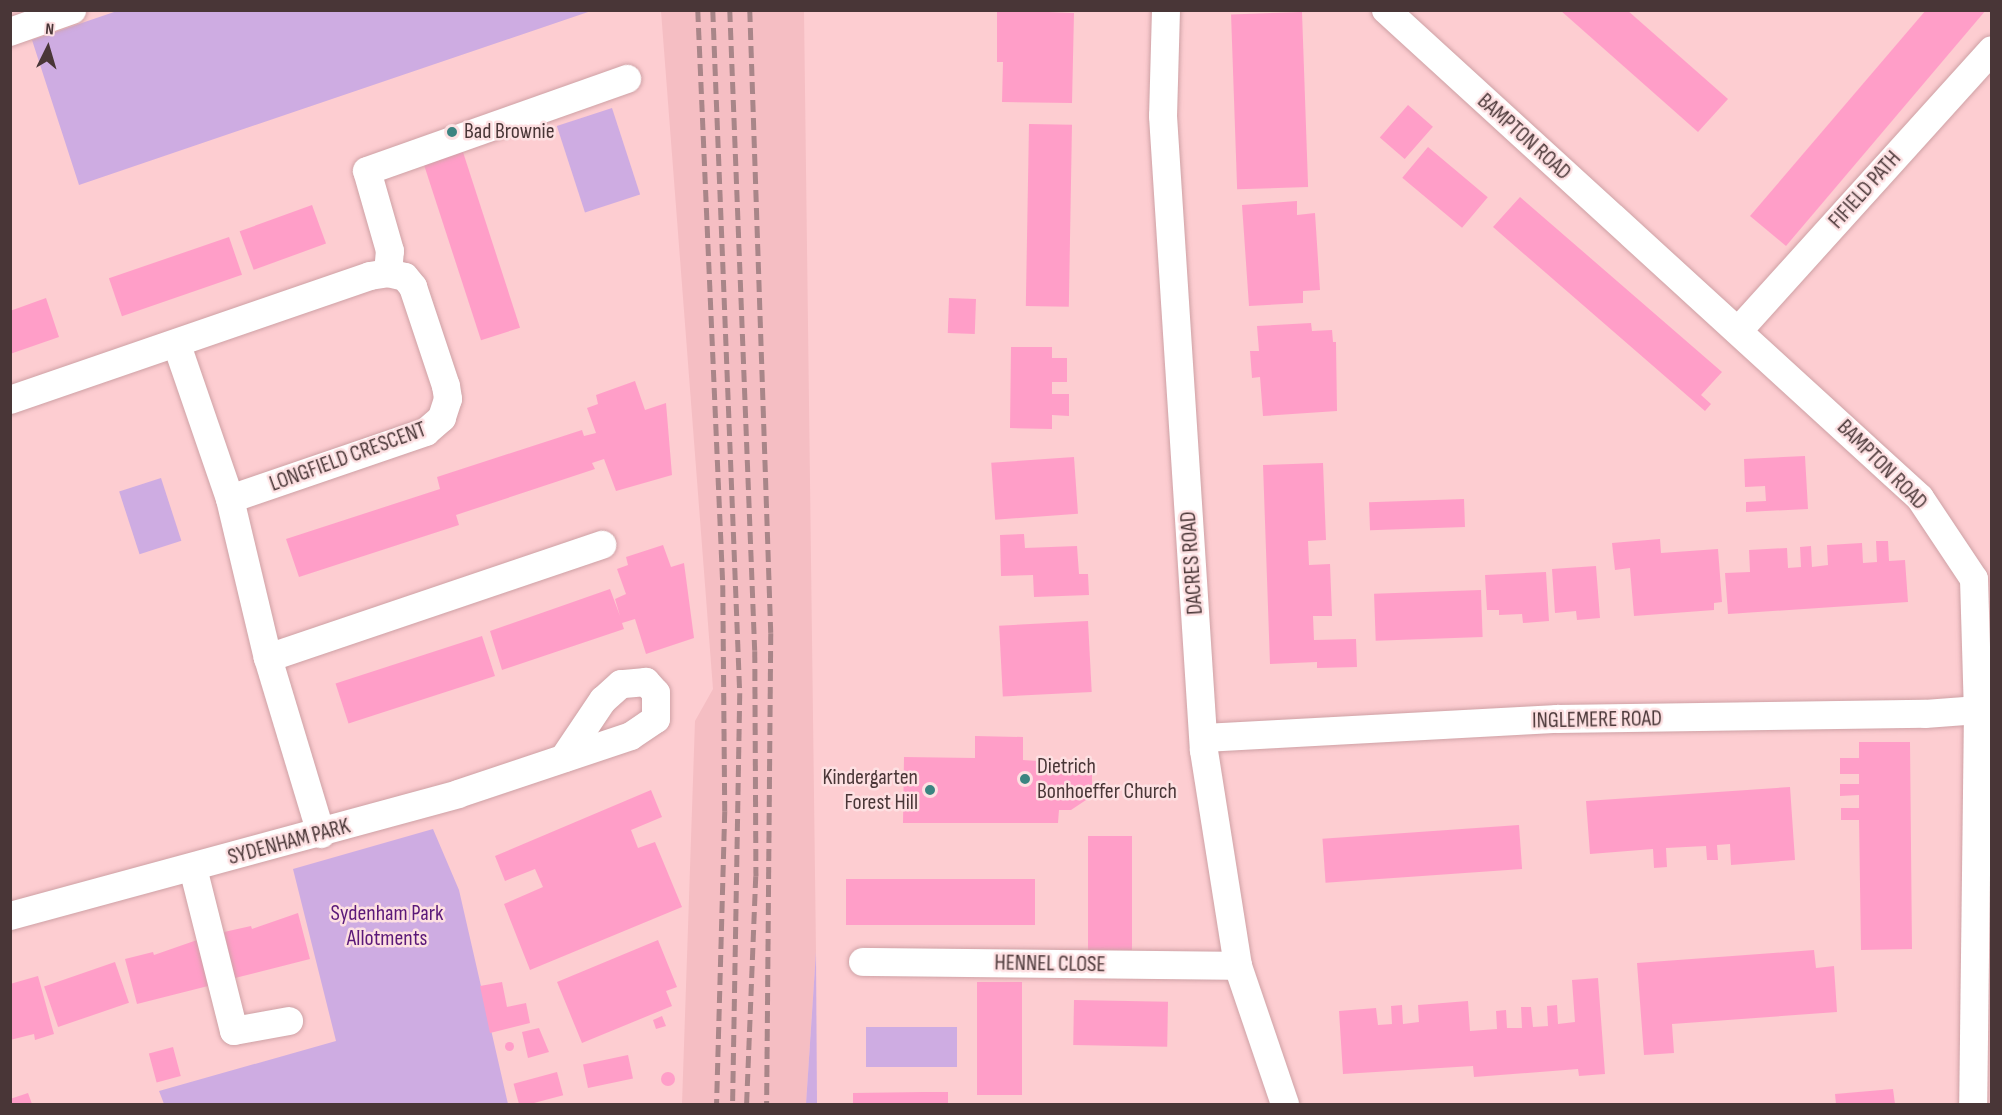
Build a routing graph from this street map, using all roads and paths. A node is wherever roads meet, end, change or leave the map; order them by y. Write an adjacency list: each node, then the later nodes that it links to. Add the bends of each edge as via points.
1 (72, 10): 4 (street)
2 (1166, 10): 15 (street, DACRES ROAD, via 1163,116)
3 (1386, 10): 8 (street, BAMPTON ROAD)
4 (10, 32)
5 (1992, 50): 8 (street, FIFIELD PATH)
6 (627, 79): 7 (street, via 366,171 390,251)
7 (388, 273): 9 (street); 11 (street, LONGFIELD CRESCENT, via 405,277 413,288 446,386 448,399 442,418 426,432)
8 (1739, 330): 14 (street, BAMPTON ROAD, via 1920,498 1974,579)
9 (177, 345): 10 (street); 11 (street)
10 (10, 400)
11 (230, 499): 13 (street)
12 (602, 545): 13 (street)
13 (268, 658): 17 (street)
14 (1985, 709): 15 (street, INGLEMERE ROAD, via 1711,719 1557,719); 24 (street, BAMPTON ROAD)
15 (1204, 738): 21 (street, DACRES ROAD, via 1218,861)
16 (564, 758): 17 (street, SYDENHAM PARK)
17 (321, 834): 18 (street, SYDENHAM PARK)
18 (193, 868): 19 (street, SYDENHAM PARK); 22 (street, via 234,1031)
19 (10, 916)
20 (863, 962): 21 (street, HENNEL CLOSE)
21 (1238, 966): 23 (street, DACRES ROAD)
22 (289, 1021)
23 (1285, 1104)
24 (1973, 1104)

